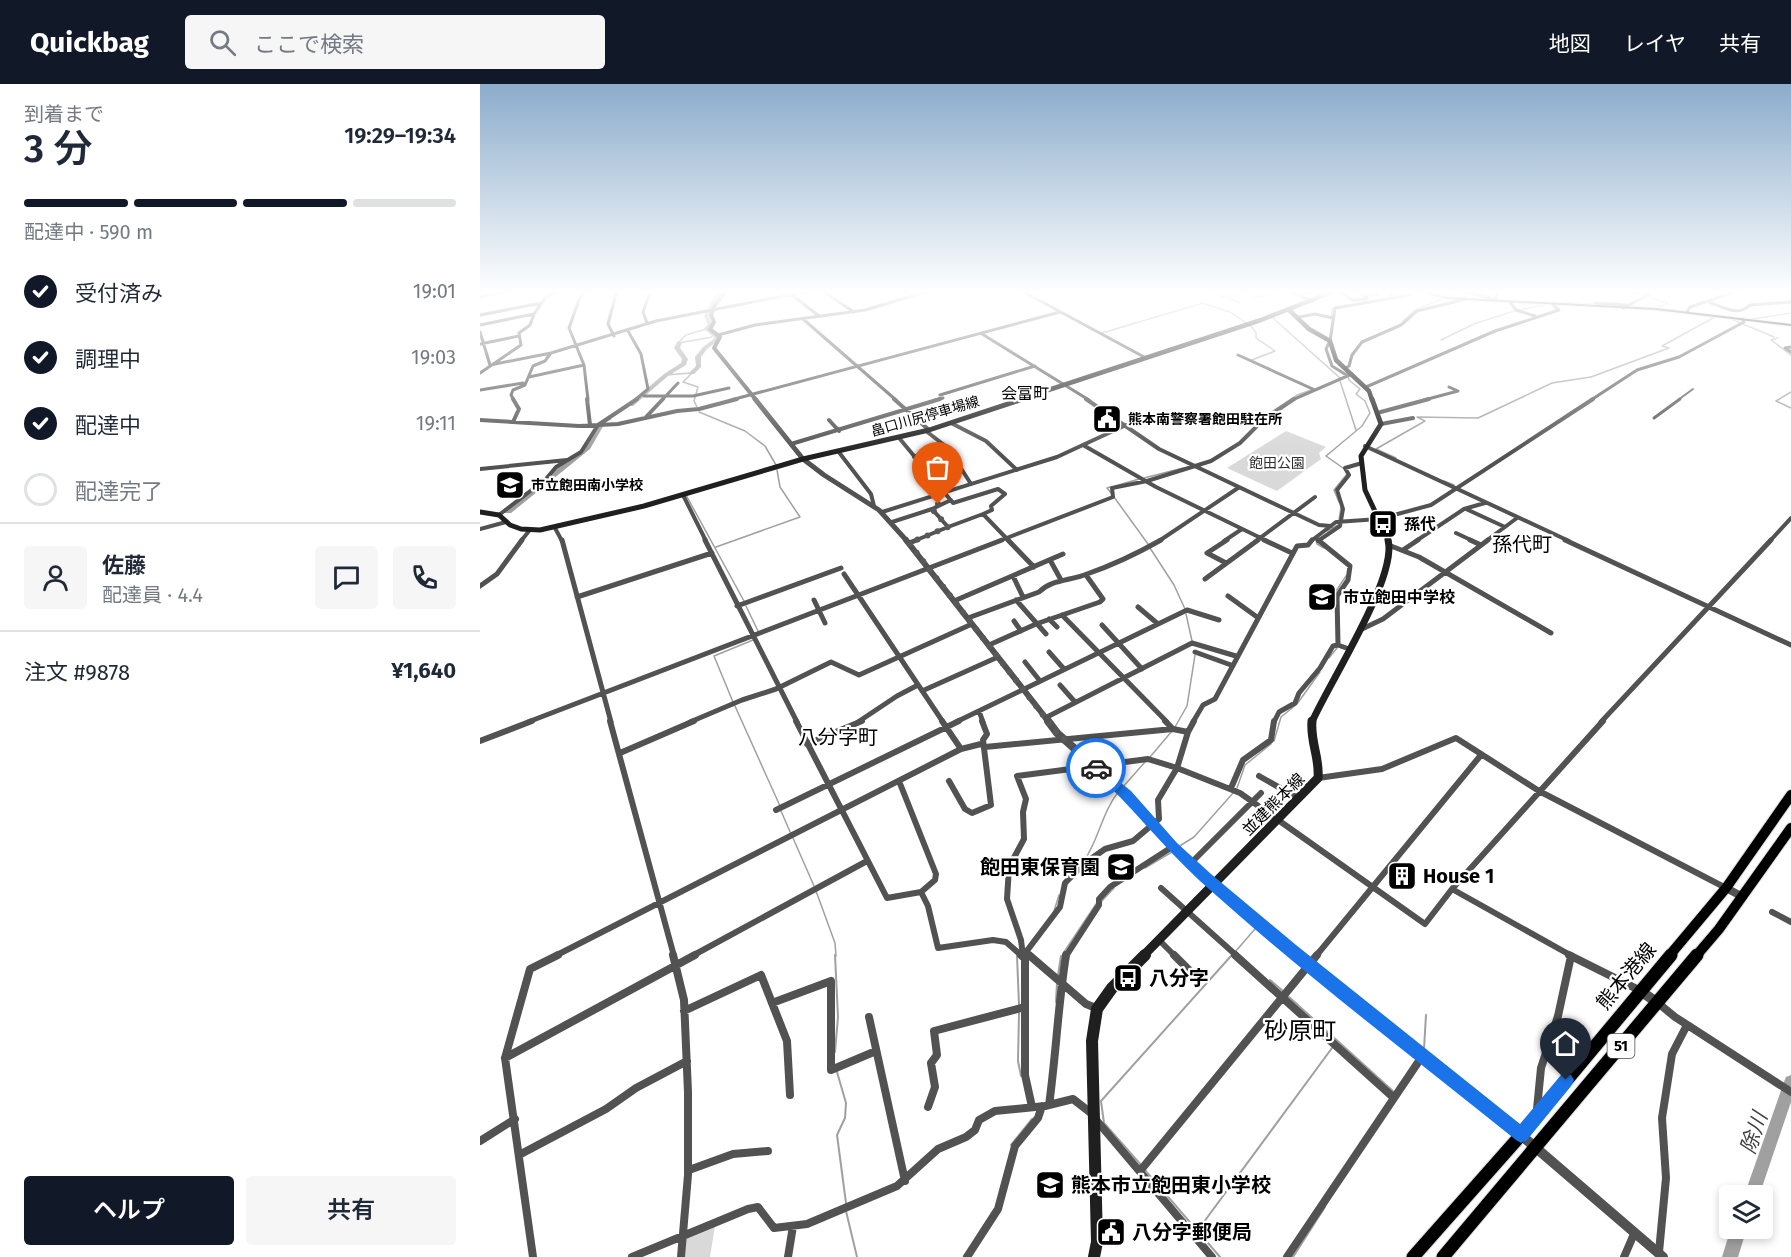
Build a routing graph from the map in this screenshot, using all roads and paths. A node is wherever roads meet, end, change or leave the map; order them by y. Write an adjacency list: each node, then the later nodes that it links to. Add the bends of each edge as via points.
1 (482, 344): 18 (street)
2 (521, 345): 23 (street)
3 (580, 345): 15 (street)
4 (635, 345): 54 (street, via 649,387 632,404)
5 (715, 345): 40 (street)
6 (828, 345): 26 (street)
7 (943, 345): 26 (street)
8 (1000, 345): 25 (street)
9 (1121, 345): 22 (street)
10 (1186, 345): 22 (main road, 畠口川尻停車場線)
11 (1331, 345): 28 (main road, via 1334,357)
12 (1360, 345): 28 (street, via 1352,355)
13 (1460, 345): 33 (street)
14 (1704, 345): 74 (street, via 1653,369 1637,370)
15 (575, 346): 19 (street); 24 (street)
16 (1791, 347): 17 (street, via 1785,348)
17 (1791, 352)
18 (488, 353): 21 (street); 23 (street)
19 (551, 353): 23 (street); 29 (street, via 533,366)
20 (1238, 354): 38 (street)
21 (480, 355)
22 (1146, 358): 32 (main road, 畠口川尻停車場線)
23 (490, 365): 27 (street)
24 (584, 365): 29 (street); 53 (street)
25 (1035, 366): 32 (street); 43 (street)
26 (858, 368): 40 (street); 43 (street)
27 (480, 373)
28 (1348, 374): 33 (main road); 38 (street)
29 (529, 377): 30 (street)
30 (528, 382): 37 (street); 50 (street, via 513,390 519,409)
31 (678, 383): 41 (street)
32 (1064, 385): 51 (main road, 畠口川尻停車場線); 55 (street)
33 (1365, 387): 44 (main road)
34 (1449, 387): 44 (street, via 1458,391)
35 (729, 388): 41 (street, via 696,396)
36 (1693, 389): 47 (street)
37 (480, 390)
38 (1315, 390): 68 (street, via 1271,413 1240,443)
39 (644, 396): 41 (street)
40 (752, 396): 42 (street); 59 (street)
41 (665, 397): 45 (street)
42 (698, 410): 45 (street)
43 (906, 410): 56 (street); 57 (street)
44 (1377, 413): 52 (main road)
45 (645, 418): 54 (street)
46 (1413, 418): 52 (street)
47 (1654, 418)
48 (480, 420): 50 (street)
49 (829, 420): 56 (street)
50 (513, 422): 53 (street)
51 (951, 423): 57 (main road, 畠口川尻停車場線); 70 (street, via 986,441)
52 (1381, 424): 61 (main road)
53 (590, 425): 54 (street)
54 (598, 425): 65 (street, via 588,444)
55 (1126, 425): 60 (street); 68 (street)
56 (840, 431): 59 (street)
57 (927, 431): 58 (main road, 畠口川尻停車場線); 62 (street)
58 (900, 439): 63 (main road, 畠口川尻停車場線); 64 (street)
59 (791, 444): 66 (street)
60 (1083, 446): 70 (street); 71 (street)
61 (1365, 446): 67 (main road); 74 (street)
62 (947, 447): 64 (street); 72 (street)
63 (838, 451): 66 (main road, 畠口川尻停車場線); 81 (street, via 871,494)
64 (914, 457): 75 (street)
65 (571, 459): 69 (street); 89 (street)
66 (803, 459): 76 (main road, 畠口川尻停車場線); 81 (street)
67 (1362, 463): 92 (main road, via 1365,490); 95 (street, via 1345,468 1349,475 1337,490 1343,505)
68 (1193, 467): 71 (street); 73 (street)
69 (480, 469)
70 (1017, 470): 72 (street)
71 (1147, 481): 84 (street); 104 (street, via 1112,488 1113,497)
72 (972, 484): 75 (street); 77 (street)
73 (1238, 488): 84 (street); 87 (street)
74 (1455, 489): 80 (street); 92 (street, via 1428,507)
75 (946, 493): 79 (street); 86 (street)
76 (683, 495): 99 (main road, 畠口川尻停車場線); 110 (street)
77 (979, 495): 79 (street, via 953,503); 88 (street, via 998,489 1005,494 991,506 992,510)
78 (1315, 497): 87 (street)
79 (951, 500): 82 (street)
80 (1485, 503): 83 (street); 90 (street)
81 (874, 506): 86 (street)
82 (932, 509): 94 (street); 97 (street)
83 (1466, 509): 98 (street); 109 (street)
84 (1205, 511): 101 (street); 119 (street, via 1142,551)
85 (480, 512): 89 (main road)
86 (882, 512): 94 (street)
87 (1293, 513): 96 (street, via 1319,525); 105 (street)
88 (983, 514): 97 (street); 104 (street)
89 (499, 515): 93 (main road, 畠口川尻停車場線)
90 (1517, 518): 98 (street); 134 (street)
91 (1791, 518): 134 (street)
92 (1379, 519): 95 (street); 108 (main road)
93 (506, 522): 100 (street); 102 (main road, 畠口川尻停車場線)
94 (892, 522): 106 (street)
95 (1341, 522): 96 (street); 154 (street, via 1317,540 1350,568 1348,580 1337,596)
96 (1332, 526): 111 (street, via 1308,545 1297,546)
97 (948, 527): 106 (street)
98 (1505, 527): 107 (street)
99 (555, 528): 102 (main road, 畠口川尻停車場線); 126 (street, via 563,542)
100 (480, 529)
101 (1242, 529): 105 (street); 114 (street, via 1207,554)
102 (529, 531): 123 (street, via 497,574)
103 (1456, 533): 107 (street)
104 (1006, 538): 115 (street); 116 (street)
105 (1261, 538): 111 (street); 114 (street)
106 (909, 543): 116 (street)
107 (1481, 545): 118 (street)
108 (1391, 546): 109 (street); 147 (main road, 並建熊本線)
109 (1403, 550): 118 (street)
110 (712, 553): 126 (street); 132 (street)
111 (1292, 553): 137 (street)
112 (1063, 554): 113 (street)
113 (1050, 560): 115 (street); 122 (street)
114 (1226, 563): 121 (street)
115 (1034, 567): 120 (street)
116 (928, 568): 124 (street); 130 (street)
117 (842, 571): 124 (street); 131 (street)
118 (1444, 573): 147 (street, via 1383,619); 149 (street)
119 (1086, 575): 122 (street); 136 (street, via 1102,600)
120 (1013, 576): 127 (street); 130 (street)
121 (1205, 579)
122 (1061, 580): 127 (street)
123 (480, 586)
124 (858, 594): 135 (street); 160 (street)
125 (1228, 596): 137 (street)
126 (577, 597): 173 (street)
127 (1023, 597): 129 (street)
128 (814, 600): 135 (street)
129 (1016, 600): 140 (street); 143 (street)
130 (954, 601): 140 (street)
131 (748, 602): 132 (street)
132 (739, 605): 151 (street)
133 (1138, 607): 144 (street)
134 (1708, 607): 155 (street); 195 (street)
135 (819, 609): 142 (street); 151 (street)
136 (1062, 615): 138 (street); 158 (street)
137 (1257, 617): 161 (street)
138 (1049, 619): 143 (street); 146 (street)
139 (1219, 620): 144 (street, via 1187,610)
140 (970, 621): 153 (street); 160 (street)
141 (1014, 621): 148 (street)
142 (825, 623)
143 (1036, 624): 148 (street); 150 (street)
144 (1158, 624): 152 (street)
145 (1102, 625): 152 (street)
146 (1056, 627)
147 (1362, 629): 156 (main road, 並建熊本線)
148 (1021, 631): 153 (street)
149 (1551, 633)
150 (1046, 634)
151 (752, 636): 170 (street); 173 (street)
152 (1118, 643): 158 (street); 166 (street)
153 (989, 645): 162 (street)
154 (1338, 645): 156 (street); 194 (street, via 1333,646 1294,703 1279,712 1271,740 1243,760)
155 (1791, 645)
156 (1349, 649): 190 (main road, 並建熊本線, via 1310,729)
157 (1049, 652): 165 (street)
158 (1098, 652): 165 (street); 167 (street)
159 (1195, 652): 164 (street)
160 (898, 656): 170 (street, via 859,675 831,662); 171 (street)
161 (1236, 656): 164 (street); 166 (street, via 1192,643)
162 (998, 657): 171 (street); 172 (street)
163 (1025, 662): 168 (street)
164 (1232, 665): 179 (street, via 1215,699 1203,705)
165 (1064, 669): 168 (street)
166 (1142, 669): 167 (street)
167 (1123, 678): 174 (street); 178 (street)
168 (1040, 681): 172 (street)
169 (1060, 685): 174 (street)
170 (778, 686): 182 (street); 185 (street, via 760,697 742,700)
171 (920, 688): 177 (street); 182 (street, via 897,696 864,720)
172 (1023, 690): 175 (street); 176 (street)
173 (603, 694): 180 (street); 185 (street)
174 (1075, 702): 176 (street)
175 (979, 711): 177 (street); 183 (street, via 987,734 983,740)
176 (1045, 718): 181 (street)
177 (946, 727): 184 (street); 193 (street)
178 (1173, 729): 179 (street); 181 (street)
179 (1188, 732): 188 (street)
180 (480, 741)
181 (1064, 741): 183 (street); 187 (street)
182 (807, 744): 193 (street)
183 (985, 747): 184 (street, via 981,744); 192 (street, via 991,805 972,813 964,809)
184 (961, 749): 191 (street)
185 (620, 753): 215 (street)
186 (1481, 755): 190 (street, via 1456,738 1382,769); 195 (street); 209 (street)
187 (1095, 766): 188 (street, via 1148,759); 203 (street); 220 (street, via 1017,776 1026,799 1024,839 1009,867 1006,891)
188 (1177, 768): 194 (street); 203 (street, via 1158,800 1159,819)
189 (1259, 776): 198 (street)
190 (1318, 778): 198 (main road, 並建熊本線)
191 (899, 781): 201 (street); 213 (street, via 936,874 936,880)
192 (949, 781)
193 (828, 785): 200 (street); 201 (street)
194 (1231, 788): 199 (street)
195 (1539, 791): 211 (street); 212 (street)
196 (1261, 793): 199 (street)
197 (1791, 795): 211 (main road, 熊本港線 / 51)
198 (1299, 799): 202 (main road, 並建熊本線)
199 (1252, 802): 202 (street); 207 (street)
200 (776, 810)
201 (841, 812): 206 (street); 215 (street)
202 (1279, 819): 208 (main road, 並建熊本線); 209 (street)
203 (1154, 825): 205 (street); 220 (street, via 1133,841 1105,849 1065,883 1060,907)
204 (1791, 828): 214 (main road, 51)
205 (1172, 847): 207 (street); 225 (street, via 1110,886 1099,898 1099,905 1066,954)
206 (867, 861): 213 (street, via 887,898); 223 (street)
207 (1190, 864): 208 (street)
208 (1214, 885): 216 (main road, 並建熊本線); 222 (street)
209 (1372, 886): 212 (street, via 1425,924); 222 (street)
210 (1161, 888): 216 (street)
211 (1726, 888): 214 (street); 226 (main road, 熊本港線 / 51)
212 (1452, 889): 221 (street)
213 (921, 892): 220 (street, via 926,898 938,948 993,940 1006,942)
214 (1743, 897): 229 (main road, 51)
215 (660, 903): 223 (street); 237 (street, via 530,969)
216 (1187, 911): 219 (main road, 並建熊本線); 227 (street)
217 (1772, 912): 218 (street)
218 (1791, 922)
219 (1159, 940): 224 (street); 231 (main road, 並建熊本線)
220 (1024, 955): 225 (street); 230 (street)
221 (1571, 956): 226 (street); 244 (street, via 1558,1016 1540,1068)
222 (1309, 964): 227 (street); 236 (street)
223 (676, 965): 232 (street, via 682,978); 237 (street)
224 (1193, 974)
225 (1061, 982): 231 (street); 242 (street, via 1058,1040)
226 (1639, 990): 229 (street); 244 (main road, 熊本港線 / 51)
227 (1281, 997): 241 (street); 253 (street)
228 (772, 1003): 232 (street, via 764,978 758,975); 235 (street, via 831,981 831,1070); 240 (street, via 787,1041)
229 (1658, 1003): 234 (street); 249 (main road, 51)
230 (1024, 1007): 242 (street, via 1024,1075); 243 (street, via 934,1031 935,1087)
231 (1097, 1009): 246 (main road, 並建熊本線, via 1092,1041)
232 (684, 1011): 238 (street)
233 (869, 1017): 235 (street)
234 (1687, 1025): 239 (street); 258 (street, via 1672,1054 1662,1118 1666,1178)
235 (876, 1051): 254 (street)
236 (1423, 1055): 241 (street); 247 (street)
237 (506, 1058): 245 (street)
238 (687, 1061): 251 (street); 252 (street)
239 (1791, 1092)
240 (790, 1095)
241 (1394, 1098): 266 (street)
242 (1041, 1106): 246 (street, via 1073,1099); 254 (street, via 995,1111 979,1120 966,1137 938,1149); 263 (street, via 1038,1118 1015,1146 998,1209)
243 (928, 1107)
244 (1537, 1116): 247 (main road, 熊本港線 / 51)
245 (515, 1119): 248 (street); 251 (street)
246 (1095, 1119): 253 (street); 264 (main road, 並建熊本線)
247 (1521, 1135): 249 (street); 267 (main road, 熊本港線 / 51)
248 (480, 1141)
249 (1536, 1147): 256 (street); 268 (main road, 51)
250 (768, 1151): 252 (street, via 733,1154)
251 (519, 1155): 259 (street)
252 (688, 1170): 257 (street)
253 (1140, 1171): 265 (street)
254 (905, 1180): 255 (street, via 827,1217)
255 (793, 1226): 257 (street, via 774,1228 758,1207); 262 (street)
256 (1635, 1232): 258 (street); 269 (street)
257 (684, 1235): 260 (street); 261 (street)
258 (1660, 1256)
259 (533, 1257)
260 (632, 1257)
261 (681, 1257)
262 (788, 1257)
263 (967, 1257)
264 (1094, 1257)
265 (1212, 1257)
266 (1287, 1257)
267 (1413, 1257)
268 (1443, 1257)
269 (1624, 1257)

